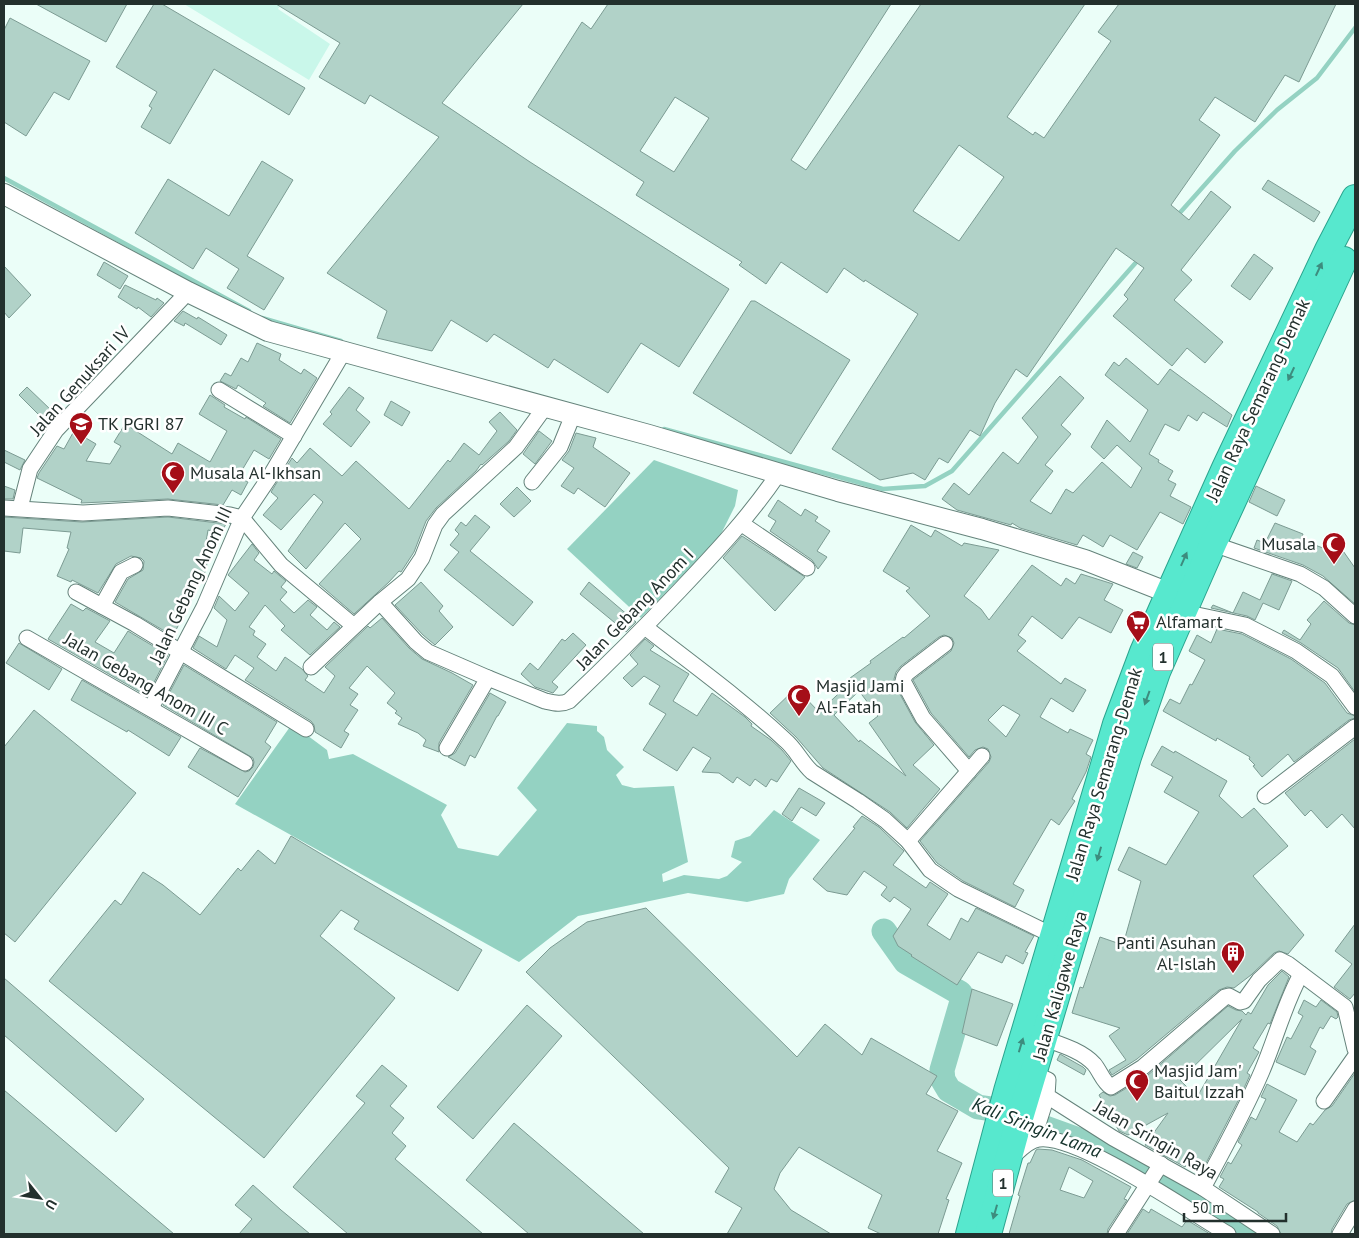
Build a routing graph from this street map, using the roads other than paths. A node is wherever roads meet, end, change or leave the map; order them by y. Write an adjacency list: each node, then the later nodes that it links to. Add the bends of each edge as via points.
1 (4, 194): 5 (street)
2 (1355, 198): 23 (highway, Jalan Raya Semarang-Demak / 1, one-way to 2, via 1225,468)
3 (1355, 234): 6 (highway, Jalan Kaligawe Raya / 1)
4 (1355, 258): 6 (highway)
5 (188, 292): 7 (street, via 268,331); 15 (street, Jalan Genuksari IV, via 56,430 30,469)
6 (1308, 338): 18 (highway, Jalan Kaligawe Raya / 1, one-way to 18)
7 (344, 351): 9 (street); 11 (street, Jalan Gebang Anom III)
8 (219, 390): 11 (street)
9 (545, 407): 10 (street); 22 (street, via 516,447 443,514 414,571)
10 (572, 415): 12 (street); 13 (street, via 560,447)
11 (294, 436): 16 (street, Jalan Gebang Anom III)
12 (779, 474): 17 (street, Jalan Gebang Anom I); 23 (street, via 1076,557)
13 (532, 482)
14 (4, 508): 15 (street)
15 (20, 508): 16 (street, via 83,513 168,508)
16 (242, 518): 26 (street, via 281,565); 30 (street, Jalan Gebang Anom III)
17 (742, 524): 20 (street); 27 (street, Jalan Gebang Anom I)
18 (1213, 544): 23 (highway, Jalan Kaligawe Raya / 1); 25 (street, via 1300,574 1324,588)
19 (135, 565): 24 (street, via 121,572)
20 (807, 568)
21 (76, 592): 24 (street)
22 (380, 602): 26 (street); 32 (street, via 423,648)
23 (1176, 602): 33 (street, via 1245,624 1296,651 1332,676); 43 (highway, Jalan Raya Semarang-Demak / 1, via 1143,652 1116,724); 45 (highway, Jalan Kaligawe Raya / 1, one-way to 45)
24 (102, 606): 30 (street)
25 (1355, 616)
26 (354, 626): 31 (street)
27 (645, 627): 32 (street, Jalan Gebang Anom I, via 564,704); 42 (street, via 756,713 793,748 812,772 875,812)
28 (27, 638): 34 (street, Jalan Gebang Anom III C)
29 (945, 644): 40 (street, via 907,673 903,681 923,718)
30 (182, 653): 34 (street, Jalan Gebang Anom III); 36 (street)
31 (311, 667)
32 (488, 678): 37 (street)
33 (1355, 707)
34 (151, 708): 39 (street, Jalan Gebang Anom III C)
35 (1355, 727): 41 (street)
36 (306, 729)
37 (448, 748)
38 (982, 756): 40 (street)
39 (245, 763)
40 (969, 771): 42 (street)
41 (1265, 796)
42 (908, 841): 43 (street, via 930,870 958,889)
43 (1054, 936): 48 (highway, Jalan Raya Semarang-Demak / 1, one-way to 43)
44 (1301, 974): 45 (street, via 1283,960 1278,961 1244,1001 1225,997 1143,1068 1111,1087 1085,1056); 46 (street, via 1345,1007); 53 (street, via 1290,994 1263,1070 1233,1134)
45 (1045, 1039): 48 (highway, Jalan Kaligawe Raya / 1)
46 (1355, 1050)
47 (1355, 1057): 49 (street)
48 (1030, 1101): 50 (highway, Jalan Raya Semarang-Demak / 1); 50 (street); 51 (street, Jalan Sringin Raya, via 1113,1138)
49 (1324, 1101)
50 (1018, 1141): 52 (street, via 1046,1138 1068,1144); 55 (highway, Jalan Raya Semarang-Demak / 1); 56 (highway, 1, one-way to 56)
51 (1159, 1166): 52 (street); 53 (street, Jalan Sringin Raya)
52 (1148, 1184): 57 (street); 58 (street)
53 (1202, 1188): 59 (street, Jalan Sringin Raya)
54 (1355, 1208): 60 (street)
55 (969, 1234)
56 (988, 1234)
57 (1116, 1234)
58 (1228, 1234)
59 (1272, 1234)
60 (1340, 1234)

